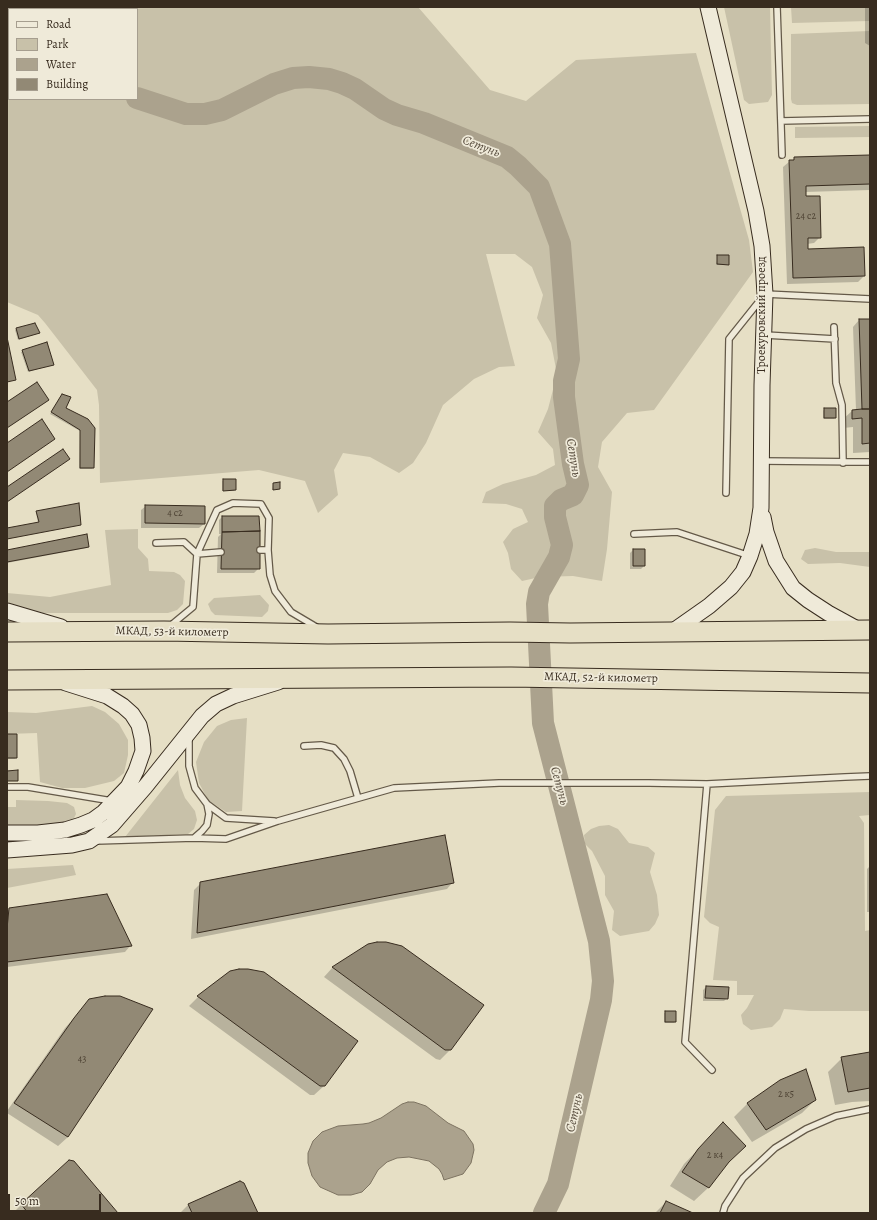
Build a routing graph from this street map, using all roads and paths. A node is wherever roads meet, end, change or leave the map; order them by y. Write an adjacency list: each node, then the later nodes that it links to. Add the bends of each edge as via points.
1 (708, 7): 6 (street, Троекуровский проезд, via 757,218 762,246)
2 (777, 7): 4 (lane)
3 (870, 119): 4 (lane)
4 (781, 121): 5 (lane)
5 (782, 154)
6 (765, 294): 7 (lane); 9 (street, Троекуровский проезд); 14 (lane, via 729,339)
7 (870, 299)
8 (834, 327): 10 (lane)
9 (764, 335): 10 (lane); 11 (street, Троекуровский проезд)
10 (835, 339): 13 (lane, via 836,383 842,406)
11 (762, 461): 13 (lane); 15 (street, Троекуровский проезд)
12 (870, 462): 13 (lane)
13 (843, 463)
14 (726, 494)
15 (762, 508): 22 (street, Троекуровский проезд); 24 (street, Троекуровский проезд, via 766,532 776,561 793,588 828,613)
16 (634, 534): 22 (lane, via 677,532)
17 (156, 543): 21 (lane, via 184,542)
18 (260, 550): 19 (lane)
19 (268, 550): 21 (lane, via 269,518 261,504 233,503 218,510); 29 (lane, via 270,575 275,591 291,612)
20 (221, 552): 21 (lane)
21 (197, 554): 26 (lane, via 193,607)
22 (750, 556): 28 (street, Троекуровский проезд, via 743,572 731,587)
23 (7, 610): 25 (street)
24 (865, 630): 28 (highway)
25 (74, 631): 26 (highway, МКАД, 53-й километр); 27 (highway, МКАД, 53-й километр)
26 (164, 631): 29 (highway, МКАД, 53-й километр)
27 (7, 632)
28 (672, 632): 29 (highway)
29 (332, 634)
30 (291, 677): 31 (highway); 33 (highway, МКАД, 52-й километр, via 511,676); 34 (street, via 216,704)
31 (54, 679): 32 (highway); 40 (street, via 107,696 132,714 139,725 142,751 136,771 128,787)
32 (7, 680)
33 (870, 683)
34 (189, 732): 41 (lane, via 189,766 195,788); 45 (street, via 112,825)
35 (304, 746): 39 (lane, via 321,745 334,748 350,771)
36 (870, 776): 37 (lane)
37 (706, 784): 39 (lane, via 499,783 394,788); 47 (lane, via 685,1042)
38 (7, 787): 40 (lane, via 28,787)
39 (358, 798): 42 (lane)
40 (115, 801): 43 (street, via 81,826 38,833)
41 (207, 804): 42 (lane, via 226,818); 44 (lane, via 207,825)
42 (278, 821): 44 (lane, via 226,838)
43 (7, 833)
44 (194, 838): 45 (lane)
45 (89, 841): 46 (street, via 72,845)
46 (7, 850)
47 (712, 1070)
48 (870, 1110): 49 (lane, via 836,1116 806,1129 775,1148 743,1178)
49 (723, 1213)

